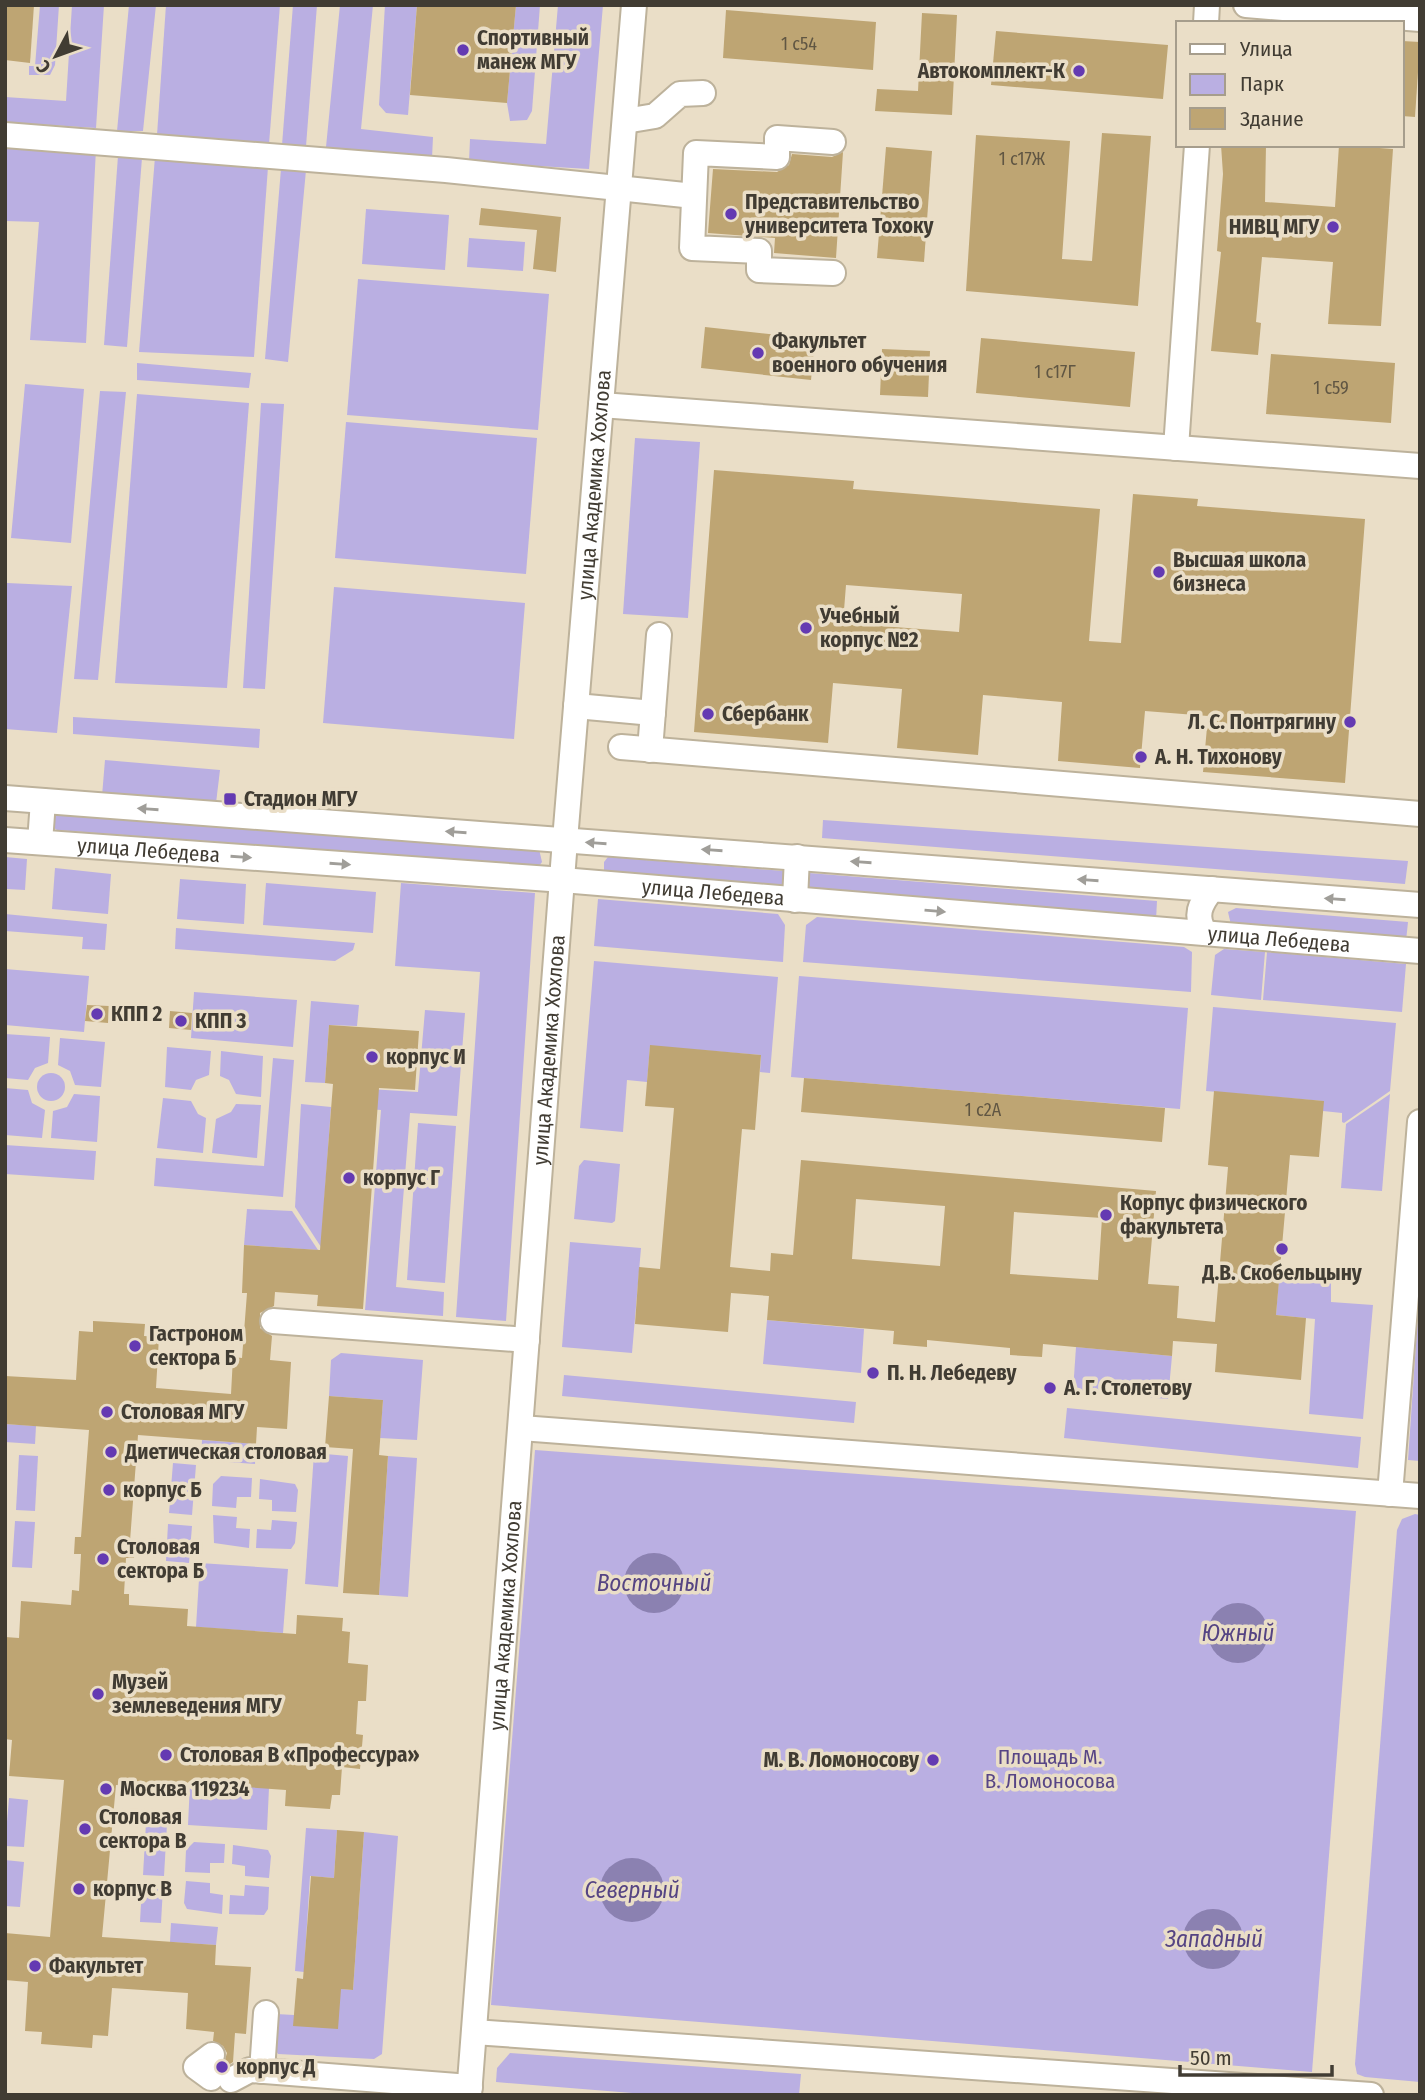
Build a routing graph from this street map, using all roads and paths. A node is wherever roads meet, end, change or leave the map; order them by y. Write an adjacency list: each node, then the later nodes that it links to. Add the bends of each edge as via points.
1 (634, 5): 5 (street, улица Академика Хохлова)
2 (1246, 5): 3 (street)
3 (1420, 19)
4 (702, 93): 5 (street, via 680,94 655,116)
5 (625, 121): 9 (street, улица Академика Хохлова)
6 (5, 135): 9 (street, via 273,154)
7 (833, 142): 10 (street, via 778,138 776,157 696,153)
8 (1197, 147): 13 (street)
9 (620, 189): 10 (street); 12 (street, улица Академика Хохлова)
10 (694, 196): 11 (street, via 692,248 759,251 759,270)
11 (833, 273)
12 (601, 405): 13 (street); 16 (street, улица Академика Хохлова)
13 (1176, 448): 14 (street)
14 (1420, 466)
15 (659, 635): 17 (street)
16 (576, 706): 17 (street); 24 (street, улица Академика Хохлова)
17 (653, 713): 19 (street)
18 (621, 747): 19 (street)
19 (650, 750): 22 (street)
20 (5, 798): 21 (street, улица Лебедева)
21 (43, 801): 24 (street, улица Лебедева, one-way to 21); 25 (street)
22 (1420, 814)
23 (5, 840): 25 (street, улица Лебедева)
24 (565, 840): 26 (street, улица Лебедева, one-way to 24); 27 (street, улица Академика Хохлова)
25 (40, 842): 27 (street, улица Лебедева, one-way to 27)
26 (797, 857): 28 (street, улица Лебедева, one-way to 26); 29 (street)
27 (563, 880): 29 (street, улица Лебедева); 35 (street, улица Академика Хохлова)
28 (1212, 889): 30 (street, улица Лебедева, one-way to 28); 31 (street, via 1199,910 1199,924)
29 (795, 900): 31 (street, улица Лебедева, one-way to 31)
30 (1420, 905)
31 (1205, 933): 32 (street, улица Лебедева)
32 (1420, 951)
33 (1420, 1122): 37 (street)
34 (273, 1321): 35 (street)
35 (527, 1340): 36 (street, улица Академика Хохлова)
36 (520, 1429): 37 (street); 40 (street, улица Академика Хохлова)
37 (1390, 1493): 38 (street)
38 (1420, 1496)
39 (267, 2013): 41 (street, via 233,2068)
40 (474, 2032): 41 (street, улица Академика Хохлова); 42 (street)
41 (470, 2091)
42 (1340, 2094): 43 (street)
43 (1371, 2095)

